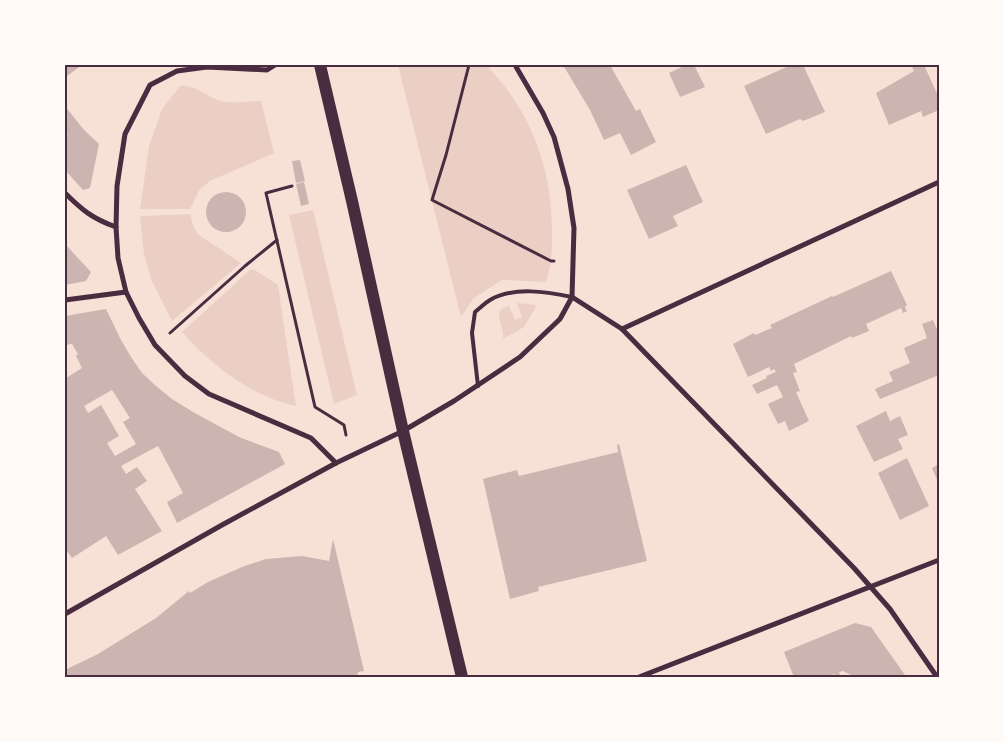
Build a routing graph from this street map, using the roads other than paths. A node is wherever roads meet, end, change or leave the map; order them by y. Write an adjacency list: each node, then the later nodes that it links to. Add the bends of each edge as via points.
1 (275, 65): 4 (street, via 267,70)
2 (320, 65): 13 (main road)
3 (515, 65): 9 (street, via 543,113 561,158 574,228)
4 (207, 66): 7 (street, via 177,71 150,85 125,134 117,186)
5 (939, 182): 11 (street)
6 (65, 193): 7 (street, via 92,217)
7 (116, 227): 8 (street, via 118,258)
8 (126, 292): 10 (street); 14 (street, via 155,345 185,376 209,394 311,438)
9 (572, 297): 11 (street); 12 (street, via 560,319 541,338); 12 (lane, via 546,292 502,294 475,312 472,334)
10 (65, 300)
11 (622, 329): 16 (street)
12 (478, 386): 13 (street)
13 (403, 431): 14 (street); 18 (main road)
14 (336, 463): 17 (street)
15 (939, 560): 16 (street)
16 (869, 587): 19 (street); 20 (street, via 890,609)
17 (65, 614)
18 (462, 677)
19 (639, 677)
20 (938, 677)

